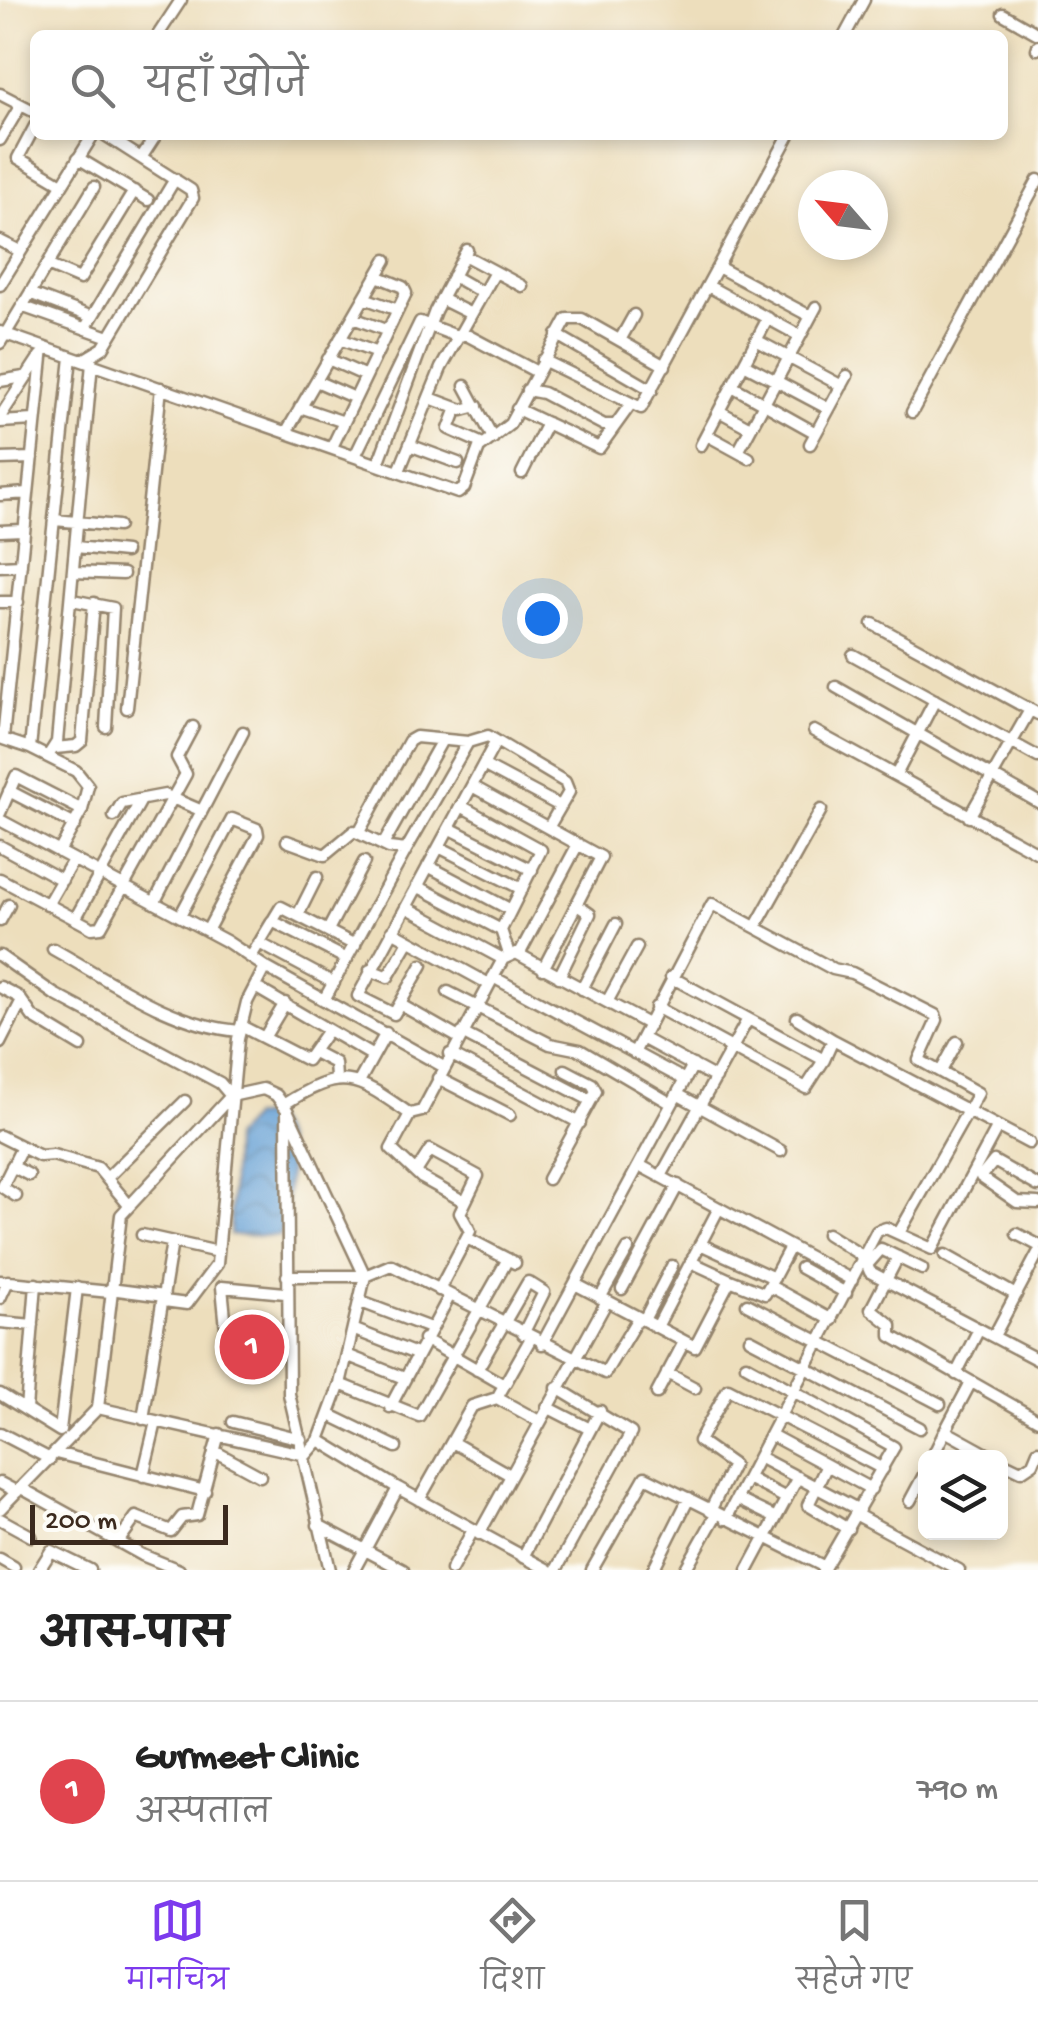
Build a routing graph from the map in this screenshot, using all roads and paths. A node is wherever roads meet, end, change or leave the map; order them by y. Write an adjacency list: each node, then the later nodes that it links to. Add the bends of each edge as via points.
1 (180, 0): 4 (street)
2 (864, 0): 5 (street)
3 (1003, 14): 6 (street)
4 (161, 30)
5 (847, 30)
6 (1038, 34)
7 (0, 94): 8 (street)
8 (21, 105): 9 (street); 11 (street)
9 (30, 110)
10 (30, 135): 20 (street, via 18,158)
11 (0, 140)
12 (86, 140): 16 (street)
13 (124, 140): 17 (street)
14 (153, 140): 17 (street)
15 (786, 140): 28 (street)
16 (78, 158): 20 (street); 22 (street)
17 (141, 158): 18 (street)
18 (175, 179): 45 (street); 52 (street, via 193,198)
19 (1038, 180): 85 (street)
20 (62, 184): 25 (street)
21 (94, 187): 27 (street)
22 (134, 191): 23 (street); 27 (street, via 80,278)
23 (148, 200)
24 (0, 241): 25 (street)
25 (20, 251): 32 (street)
26 (386, 260): 30 (street)
27 (47, 265): 36 (street)
28 (718, 267): 34 (street); 51 (street, via 813,312)
29 (495, 272): 31 (street, via 466,252); 33 (street); 35 (street)
30 (377, 276): 37 (street); 40 (street, via 405,288)
31 (453, 276): 35 (street); 38 (street)
32 (0, 284)
33 (522, 286)
34 (708, 286): 44 (street); 63 (street)
35 (483, 293): 41 (street)
36 (32, 294): 39 (street); 45 (street)
37 (364, 298): 40 (street); 43 (street)
38 (442, 299): 41 (street); 46 (street)
39 (24, 307): 45 (street); 50 (street)
40 (398, 310): 47 (street)
41 (471, 314): 48 (street)
42 (634, 314): 54 (street)
43 (353, 318): 47 (street); 53 (street)
44 (768, 318): 51 (street); 55 (street)
45 (89, 322): 52 (street)
46 (430, 323): 48 (street); 97 (street, via 418,324); 102 (street)
47 (388, 331): 57 (street)
48 (460, 334): 64 (street); 76 (street)
49 (557, 335): 54 (street, via 577,317); 61 (street); 74 (street)
50 (2, 336): 56 (street)
51 (800, 336): 58 (street)
52 (109, 337): 60 (street, via 98,353)
53 (340, 339): 57 (street); 59 (street)
54 (620, 340): 63 (street)
55 (756, 340): 58 (street); 62 (street)
56 (42, 351): 60 (street); 66 (street); 87 (street)
57 (377, 352): 65 (street)
58 (788, 357): 67 (street); 83 (street, via 844,381)
59 (328, 359): 65 (street); 69 (street)
60 (82, 360): 72 (street); 107 (street); 108 (street)
61 (542, 360): 64 (street); 78 (street)
62 (744, 364): 67 (street); 71 (street)
63 (664, 366): 74 (street)
64 (536, 372): 73 (street)
65 (366, 376): 75 (street)
66 (24, 377): 68 (street); 86 (street)
67 (776, 380): 77 (street); 83 (street)
68 (0, 381)
69 (316, 381): 75 (street); 80 (street)
70 (466, 386): 79 (street)
71 (732, 386): 77 (street); 84 (street)
72 (161, 388): 92 (street); 133 (street)
73 (527, 390): 82 (street); 90 (street)
74 (652, 390): 78 (street, via 641,408)
75 (355, 398): 88 (street)
76 (430, 398): 81 (street); 94 (street)
77 (763, 404): 83 (street, via 813,438); 91 (street)
78 (630, 405): 90 (street)
79 (476, 406): 81 (street); 93 (street)
80 (300, 407): 88 (street); 92 (street)
81 (457, 408): 93 (street, via 449,429)
82 (517, 409): 89 (street); 93 (street, via 505,431)
83 (829, 409)
84 (719, 411): 91 (street); 96 (street, via 704,440)
85 (912, 412)
86 (0, 420): 87 (street)
87 (34, 420): 98 (street)
88 (344, 422): 95 (street)
89 (547, 424): 90 (street, via 598,448); 104 (street)
90 (614, 425)
91 (750, 428): 96 (street)
92 (287, 431): 95 (street)
93 (488, 441): 103 (street, via 458,493)
94 (412, 446): 101 (street); 103 (street)
95 (332, 447): 97 (street)
96 (738, 452): 99 (street)
97 (355, 456): 102 (street)
98 (32, 458): 100 (street); 105 (street)
99 (749, 458)
100 (0, 460)
101 (458, 463)
102 (378, 464): 103 (street)
103 (399, 471)
104 (522, 473)
105 (27, 492): 106 (street); 110 (street)
106 (0, 495)
107 (55, 520): 108 (street); 112 (street)
108 (77, 522): 109 (street); 113 (street)
109 (118, 526)
110 (22, 530): 111 (street); 115 (street)
111 (0, 531)
112 (52, 539): 113 (street); 145 (street)
113 (76, 544): 114 (street); 117 (street)
114 (125, 552)
115 (21, 565): 116 (street); 121 (street)
116 (0, 566)
117 (74, 572): 118 (street); 119 (street)
118 (124, 574)
119 (72, 600): 122 (street); 146 (street)
120 (0, 602): 121 (street)
121 (18, 602): 124 (street)
122 (94, 602): 128 (street); 129 (street, via 113,608)
123 (872, 624): 134 (street)
124 (14, 634): 125 (street); 127 (street)
125 (0, 635)
126 (853, 654): 131 (street)
127 (5, 670): 132 (street)
128 (87, 672): 129 (street); 146 (street, via 82,741)
129 (108, 676): 135 (street)
130 (836, 687): 139 (street)
131 (935, 700): 139 (street); 144 (street)
132 (3, 706): 140 (street)
133 (127, 708)
134 (1034, 712): 144 (street)
135 (106, 727)
136 (192, 727): 153 (street, via 177,757 187,770)
137 (814, 731): 149 (street)
138 (242, 732): 159 (street)
139 (917, 733): 149 (street); 150 (street)
140 (1, 738): 145 (street)
141 (442, 740): 142 (street); 168 (street, via 409,741); 171 (street)
142 (468, 742): 143 (street, via 488,736); 174 (street)
143 (495, 743): 148 (street); 157 (street, via 566,782 570,788)
144 (1012, 743): 147 (street); 150 (street)
145 (30, 748): 146 (street)
146 (52, 752): 158 (street, via 88,786)
147 (1038, 757)
148 (484, 765): 151 (street); 157 (street)
149 (896, 775): 163 (street)
150 (993, 776): 155 (street); 163 (street)
151 (472, 786): 156 (street); 167 (street)
152 (9, 791): 158 (street, via 20,776); 161 (street); 165 (street)
153 (174, 798): 154 (street, via 160,794); 159 (street); 186 (street)
154 (140, 802): 162 (street, via 122,803); 181 (street)
155 (1038, 802)
156 (461, 806): 166 (street); 180 (street, via 540,848)
157 (560, 806): 167 (street)
158 (82, 810): 165 (street)
159 (200, 810): 188 (street)
160 (821, 810): 200 (street)
161 (0, 812)
162 (114, 816)
163 (970, 817): 176 (street)
164 (0, 820): 175 (street)
165 (75, 825): 175 (street)
166 (449, 828): 173 (street); 180 (street)
167 (548, 828): 170 (street)
168 (359, 832): 169 (street, via 350,832 325,856); 171 (street)
169 (287, 841)
170 (578, 844): 191 (street, via 601,859); 212 (street)
171 (383, 845): 174 (street)
172 (0, 846): 184 (street)
173 (439, 847): 179 (street); 187 (street)
174 (406, 850): 207 (street)
175 (60, 852): 177 (street)
176 (1038, 853)
177 (73, 860): 181 (street); 184 (street)
178 (364, 862): 201 (street)
179 (428, 866): 185 (street); 193 (street)
180 (532, 870): 187 (street)
181 (100, 875): 186 (street); 196 (street)
182 (317, 877): 194 (street)
183 (0, 880): 190 (street)
184 (62, 880): 190 (street)
185 (417, 886): 192 (street); 202 (street)
186 (126, 889): 188 (street); 196 (street, via 102,927)
187 (522, 889): 193 (street)
188 (154, 903): 195 (street)
189 (8, 905): 197 (street)
190 (47, 905): 196 (street)
191 (577, 905): 216 (street); 218 (street, via 590,914)
192 (406, 907): 204 (street); 212 (street)
193 (512, 910): 202 (street)
194 (298, 915): 198 (street, via 281,907); 201 (street)
195 (180, 916): 203 (street); 203 (street, via 232,819 257,828)
196 (75, 919)
197 (0, 921)
198 (272, 921): 206 (street); 213 (street)
199 (616, 924): 224 (street)
200 (756, 926): 219 (street, via 712,904); 257 (street, via 934,1015 918,1058)
201 (328, 930): 207 (street)
202 (501, 930): 212 (street)
203 (207, 931): 211 (street)
204 (392, 931): 205 (street); 217 (street)
205 (409, 940): 217 (street, via 388,978); 220 (street)
206 (260, 943): 211 (street); 221 (street)
207 (354, 945): 213 (street)
208 (637, 947): 228 (street)
209 (53, 949): 238 (street, via 177,1017 206,1028)
210 (0, 956): 264 (street)
211 (252, 956): 215 (street)
212 (510, 956): 216 (street); 220 (street)
213 (347, 959): 221 (street)
214 (422, 965): 230 (street)
215 (265, 968): 223 (street); 226 (street)
216 (544, 969): 218 (street)
217 (370, 970): 232 (street, via 357,993)
218 (559, 977): 224 (street)
219 (671, 977): 233 (street); 235 (street)
220 (491, 981): 231 (street); 251 (street)
221 (334, 983): 226 (street)
222 (0, 986): 227 (street)
223 (255, 987): 229 (street); 238 (street)
224 (582, 989): 228 (street)
225 (448, 992): 231 (street)
226 (324, 1000): 237 (street)
227 (21, 1002): 246 (street); 247 (street, via 32,1017)
228 (607, 1002): 236 (street)
229 (285, 1003): 239 (street); 242 (street)
230 (401, 1005): 232 (street, via 394,1014); 241 (street)
231 (476, 1006): 241 (street); 249 (street)
232 (379, 1008): 237 (street)
233 (656, 1008): 236 (street); 248 (street)
234 (798, 1018): 244 (street)
235 (748, 1019): 248 (street); 254 (street)
236 (646, 1023): 243 (street)
237 (370, 1024): 240 (street)
238 (240, 1028): 242 (street); 264 (street)
239 (328, 1030): 250 (street); 253 (street)
240 (386, 1033): 253 (street); 258 (street)
241 (461, 1035): 252 (street); 263 (street)
242 (264, 1038): 250 (street, via 303,1060)
243 (642, 1038): 251 (street); 255 (street)
244 (834, 1040): 254 (street); 271 (street)
245 (958, 1042): 257 (street)
246 (0, 1043)
247 (81, 1046)
248 (732, 1048): 254 (street, via 806,1088); 260 (street)
249 (571, 1050): 256 (street); 265 (street)
250 (314, 1052): 259 (street, via 335,1063)
251 (634, 1053): 262 (street)
252 (450, 1054): 258 (street); 273 (street)
253 (373, 1056): 261 (street)
254 (824, 1060)
255 (693, 1065): 260 (street); 262 (street)
256 (565, 1070): 263 (street); 266 (street, via 596,1087)
257 (942, 1071): 271 (street, via 977,1091)
258 (441, 1072): 270 (street, via 422,1112); 272 (street)
259 (336, 1078): 261 (street); 269 (street)
260 (716, 1078): 268 (street)
261 (360, 1080): 270 (street)
262 (685, 1080): 265 (street)
263 (559, 1084): 266 (street)
264 (231, 1096): 269 (street, via 270,1090); 291 (street); 303 (street)
265 (675, 1099): 268 (street); 279 (street)
266 (590, 1100): 273 (street)
267 (185, 1101): 284 (street)
268 (701, 1106): 278 (street); 283 (street)
269 (285, 1108): 312 (street); 313 (street)
270 (410, 1114): 281 (street, via 391,1153)
271 (967, 1114): 274 (street); 293 (street)
272 (510, 1115)
273 (580, 1123): 285 (street)
274 (997, 1128): 276 (street); 293 (street, via 934,1246)
275 (0, 1136): 277 (street)
276 (1029, 1143)
277 (22, 1147): 280 (street); 284 (street, via 90,1165)
278 (781, 1151)
279 (639, 1165): 283 (street); 320 (street)
280 (12, 1166): 282 (street); 288 (street, via 2,1186)
281 (416, 1172): 289 (street); 289 (street, via 430,1150 476,1172)
282 (29, 1175)
283 (661, 1176): 286 (street)
284 (108, 1177): 291 (street)
285 (548, 1179)
286 (678, 1186): 292 (street); 322 (street)
287 (1038, 1186): 290 (street, via 994,1161 982,1176 1017,1202)
288 (16, 1196)
289 (465, 1202): 297 (street, via 460,1213)
290 (1038, 1203)
291 (128, 1204): 323 (street)
292 (719, 1208): 299 (street); 301 (street)
293 (899, 1233): 306 (street, via 880,1228)
294 (828, 1234): 306 (street)
295 (1017, 1234): 300 (street)
296 (142, 1235): 298 (street)
297 (467, 1238): 324 (street); 333 (street, via 511,1261)
298 (172, 1242): 303 (street); 329 (street)
299 (700, 1244): 308 (street); 318 (street)
300 (1038, 1245)
301 (790, 1246): 315 (street); 318 (street)
302 (628, 1248): 330 (street)
303 (218, 1252): 329 (street, via 215,1270 191,1301)
304 (1038, 1253): 327 (street)
305 (945, 1254): 327 (street)
306 (864, 1257): 315 (street)
307 (898, 1258): 311 (street); 316 (street); 316 (street, via 874,1250 867,1269)
308 (691, 1262): 314 (street); 341 (street)
309 (672, 1266): 334 (street)
310 (801, 1268): 326 (street)
311 (922, 1269)
312 (288, 1276): 313 (street); 325 (street)
313 (365, 1276): 324 (street, via 388,1264); 331 (street)
314 (730, 1280): 318 (street, via 763,1295); 348 (street, via 697,1345)
315 (852, 1280): 326 (street)
316 (886, 1280): 342 (street); 360 (street, via 870,1312 891,1324 891,1336)
317 (4, 1281): 319 (street); 328 (street)
318 (772, 1282): 335 (street)
319 (36, 1284): 321 (street); 340 (street)
320 (575, 1284): 330 (street); 346 (street)
321 (77, 1288): 323 (street); 386 (street)
322 (622, 1289)
323 (110, 1290): 329 (street); 374 (street)
324 (444, 1292): 333 (street); 344 (street)
325 (285, 1293): 337 (street, via 222,1287); 391 (street, via 289,1394)
326 (846, 1293): 335 (street)
327 (1016, 1295): 345 (street)
328 (0, 1298)
329 (164, 1298): 379 (street)
330 (604, 1300): 334 (street); 355 (street)
331 (362, 1302): 343 (street); 344 (street)
332 (747, 1304): 349 (street)
333 (477, 1310): 339 (street); 354 (street)
334 (641, 1319): 341 (street); 355 (street, via 608,1373)
335 (832, 1320): 349 (street)
336 (0, 1322): 340 (street)
337 (225, 1322): 338 (street); 350 (street)
338 (253, 1323)
339 (502, 1324): 346 (street); 346 (street, via 524,1284 531,1283 544,1292); 357 (street)
340 (33, 1325): 375 (street)
341 (657, 1327): 348 (street)
342 (979, 1329): 345 (street); 360 (street)
343 (355, 1330): 351 (street); 353 (street)
344 (427, 1334): 351 (street); 354 (street)
345 (994, 1336): 352 (street)
346 (532, 1338): 355 (street); 364 (street)
347 (750, 1339): 358 (street)
348 (684, 1342): 359 (street)
349 (819, 1343): 358 (street); 371 (street)
350 (228, 1348)
351 (416, 1354): 361 (street)
352 (1036, 1355)
353 (348, 1356): 361 (street); 363 (street)
354 (452, 1356): 357 (street); 372 (street, via 419,1416)
355 (574, 1359): 365 (street)
356 (746, 1364): 368 (street)
357 (477, 1370): 364 (street)
358 (806, 1370): 368 (street); 385 (street)
359 (667, 1373): 366 (street); 367 (street)
360 (956, 1374): 362 (street)
361 (404, 1378): 372 (street)
362 (970, 1382): 380 (street); 387 (street)
363 (340, 1384): 372 (street); 377 (street)
364 (504, 1386): 370 (street)
365 (557, 1388): 373 (street); 376 (street)
366 (696, 1388)
367 (656, 1392)
368 (794, 1392): 378 (street); 404 (street, via 893,1445)
369 (0, 1394): 375 (street)
370 (497, 1398): 381 (street); 393 (street, via 475,1403)
371 (940, 1404)
372 (390, 1406)
373 (546, 1406): 381 (street); 384 (street)
374 (98, 1408): 379 (street); 399 (street)
375 (26, 1409): 386 (street)
376 (600, 1411): 384 (street); 448 (street, via 630,1433)
377 (330, 1415): 392 (street); 394 (street)
378 (781, 1416): 390 (street); 404 (street); 424 (street, via 728,1388 699,1442 732,1465)
379 (143, 1418): 382 (street)
380 (1038, 1420)
381 (539, 1421): 405 (street)
382 (156, 1422): 389 (street); 406 (street)
383 (233, 1422): 391 (street)
384 (590, 1428): 434 (street)
385 (920, 1428)
386 (60, 1430): 399 (street)
387 (945, 1432): 395 (street); 396 (street)
388 (0, 1433): 399 (street)
389 (219, 1434): 397 (street); 400 (street)
390 (771, 1434): 401 (street); 402 (street)
391 (301, 1439): 400 (street)
392 (319, 1440): 400 (street); 413 (street)
393 (452, 1442): 405 (street); 420 (street)
394 (396, 1446)
395 (936, 1450)
396 (979, 1450)
397 (214, 1452): 407 (street); 416 (street)
398 (1038, 1452): 403 (street, via 1028,1469)
399 (56, 1453): 406 (street); 415 (street)
400 (306, 1455): 427 (street)
401 (759, 1457): 408 (street); 409 (street)
402 (828, 1465): 412 (street); 414 (street)
403 (1008, 1465)
404 (883, 1470): 414 (street)
405 (510, 1474): 429 (street)
406 (143, 1476): 416 (street)
407 (260, 1476)
408 (748, 1478): 418 (street); 419 (street)
409 (798, 1478): 412 (street); 418 (street)
410 (0, 1483): 415 (street)
411 (918, 1486): 421 (street)
412 (816, 1487): 423 (street); 428 (street, via 810,1509)
413 (398, 1488): 420 (street); 433 (street)
414 (870, 1489): 423 (street)
415 (19, 1490): 422 (street); 432 (street)
416 (205, 1491): 432 (street, via 197,1515 182,1517 171,1531 136,1516)
417 (690, 1498): 424 (street); 449 (street, via 643,1477); 450 (street)
418 (786, 1498): 425 (street)
419 (737, 1499): 424 (street); 425 (street)
420 (420, 1500): 429 (street)
421 (910, 1502)
422 (0, 1509)
423 (858, 1512): 428 (street); 452 (street)
424 (718, 1515): 431 (street); 451 (street)
425 (776, 1518): 431 (street)
426 (0, 1519): 430 (street)
427 (318, 1525): 433 (street); 443 (street)
428 (848, 1529): 438 (street)
429 (476, 1532): 434 (street); 446 (street)
430 (31, 1536)
431 (766, 1539): 438 (street); 439 (street)
432 (118, 1542): 437 (street)
433 (365, 1549): 444 (street); 445 (street)
434 (523, 1557): 447 (street)
435 (0, 1558): 436 (street)
436 (14, 1566)
437 (156, 1566): 442 (street)
438 (824, 1568)
439 (751, 1569)
440 (40, 1570): 441 (street, via 51,1551)
441 (90, 1570)
442 (179, 1570)
443 (330, 1570)
444 (354, 1570)
445 (403, 1570)
446 (451, 1570)
447 (548, 1570)
448 (556, 1570)
449 (592, 1570)
450 (653, 1570)
451 (685, 1570)
452 (959, 1570)

